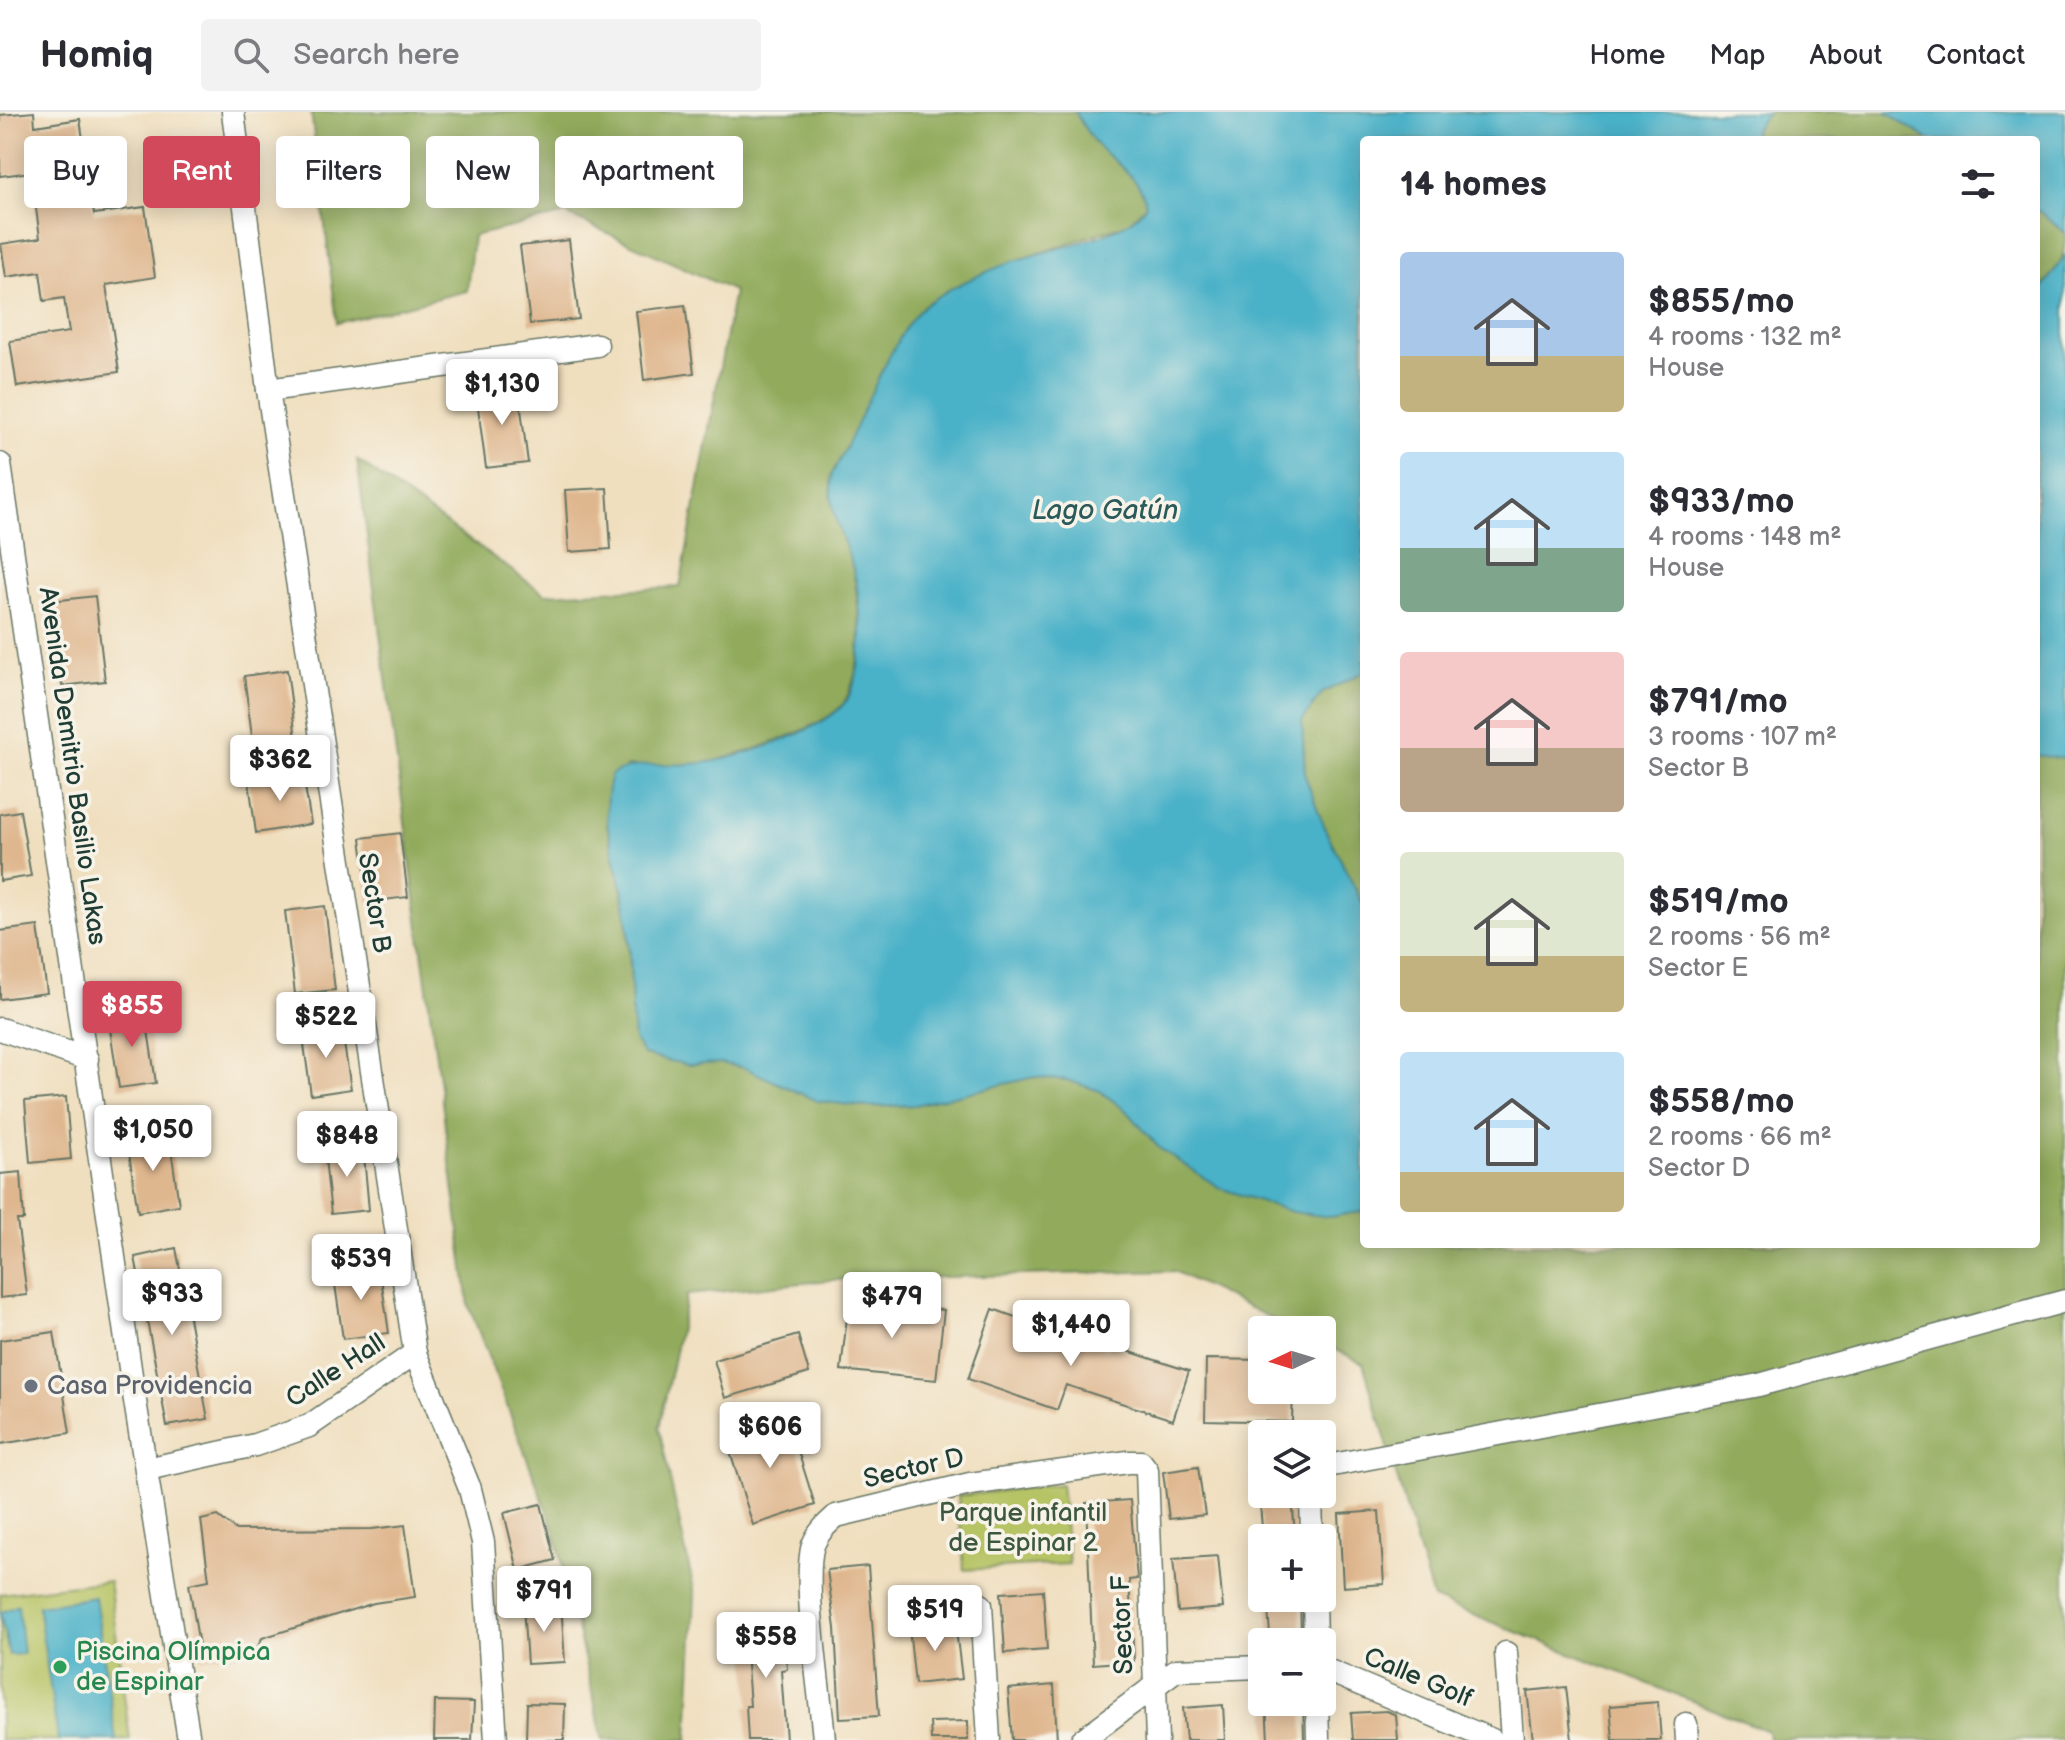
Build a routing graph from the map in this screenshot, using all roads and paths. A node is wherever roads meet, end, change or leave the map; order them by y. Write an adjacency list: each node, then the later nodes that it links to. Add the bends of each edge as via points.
1 (233, 112): 3 (street, Sector B)
2 (597, 345): 3 (street)
3 (268, 390): 8 (street, Sector B)
4 (0, 464): 6 (street, Avenida Demitrio Basilio Lakas)
5 (0, 1029): 6 (street)
6 (87, 1059): 11 (street, Avenida Demitrio Basilio Lakas)
7 (2065, 1301): 10 (street, via 1759,1385)
8 (415, 1353): 11 (street, Calle Hall, via 309,1426 255,1445); 19 (street, Sector B, via 470,1489 483,1542)
9 (1141, 1462): 16 (street, Sector F, via 1147,1470); 20 (street, Sector D, via 970,1484 836,1516 821,1529 810,1576)
10 (1336, 1464)
11 (147, 1469): 18 (street, Avenida Demitrio Basilio Lakas)
12 (981, 1605): 21 (street)
13 (1506, 1653): 26 (street, Calle Golf)
14 (1248, 1667): 16 (street, via 1176,1670)
15 (1336, 1674): 25 (street, Calle Golf)
16 (1153, 1684): 22 (street); 23 (street, Sector F)
17 (1317, 1716): 24 (street)
18 (189, 1740)
19 (496, 1740)
20 (824, 1740)
21 (989, 1740)
22 (1082, 1740)
23 (1157, 1740)
24 (1318, 1740)
25 (1492, 1740)
26 (1512, 1740)

